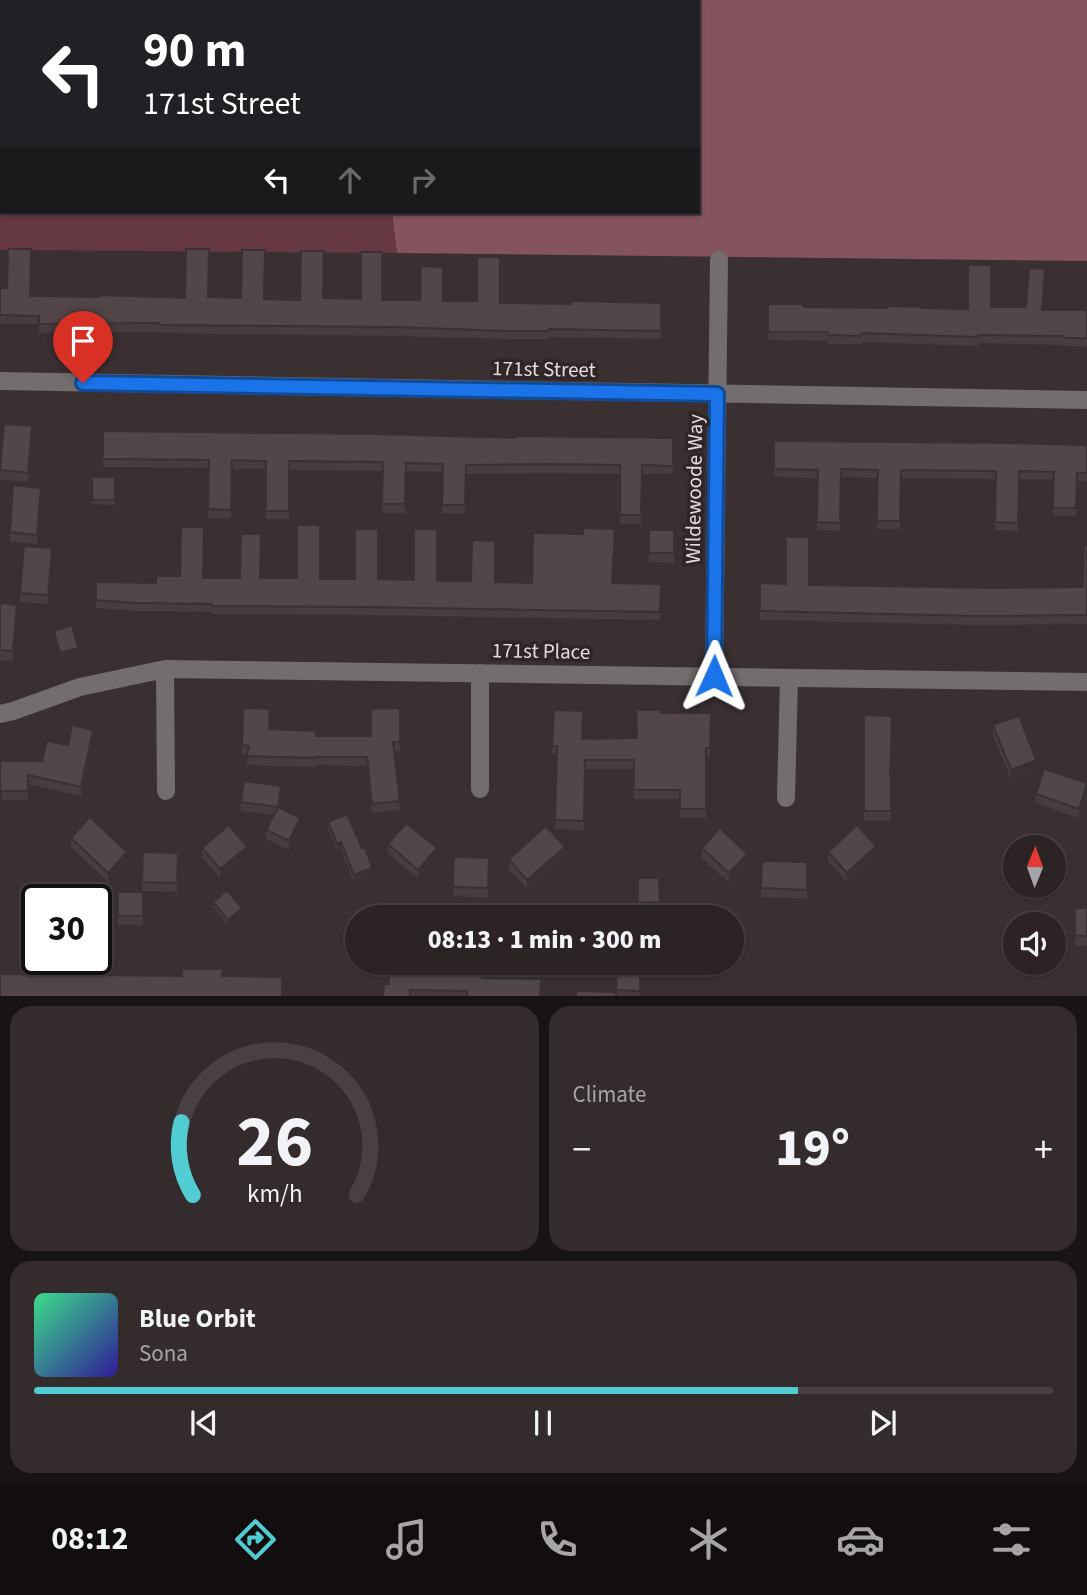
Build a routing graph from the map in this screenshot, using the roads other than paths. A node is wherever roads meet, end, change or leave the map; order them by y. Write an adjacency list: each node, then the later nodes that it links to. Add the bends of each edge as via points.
1 (719, 260): 3 (street, Wildewoode Way)
2 (0, 381): 3 (street, 171st Street)
3 (717, 394): 4 (street, 171st Street); 7 (street, Wildewoode Way)
4 (1087, 400)
5 (165, 669): 6 (street, 171st Place); 10 (street, 171st Place, via 80,687); 12 (street)
6 (480, 673): 7 (street, 171st Place); 11 (street)
7 (714, 676): 8 (street, 171st Place)
8 (789, 678): 9 (street, 171st Place); 13 (street)
9 (1087, 682)
10 (0, 714)
11 (480, 789)
12 (166, 791)
13 (786, 798)

